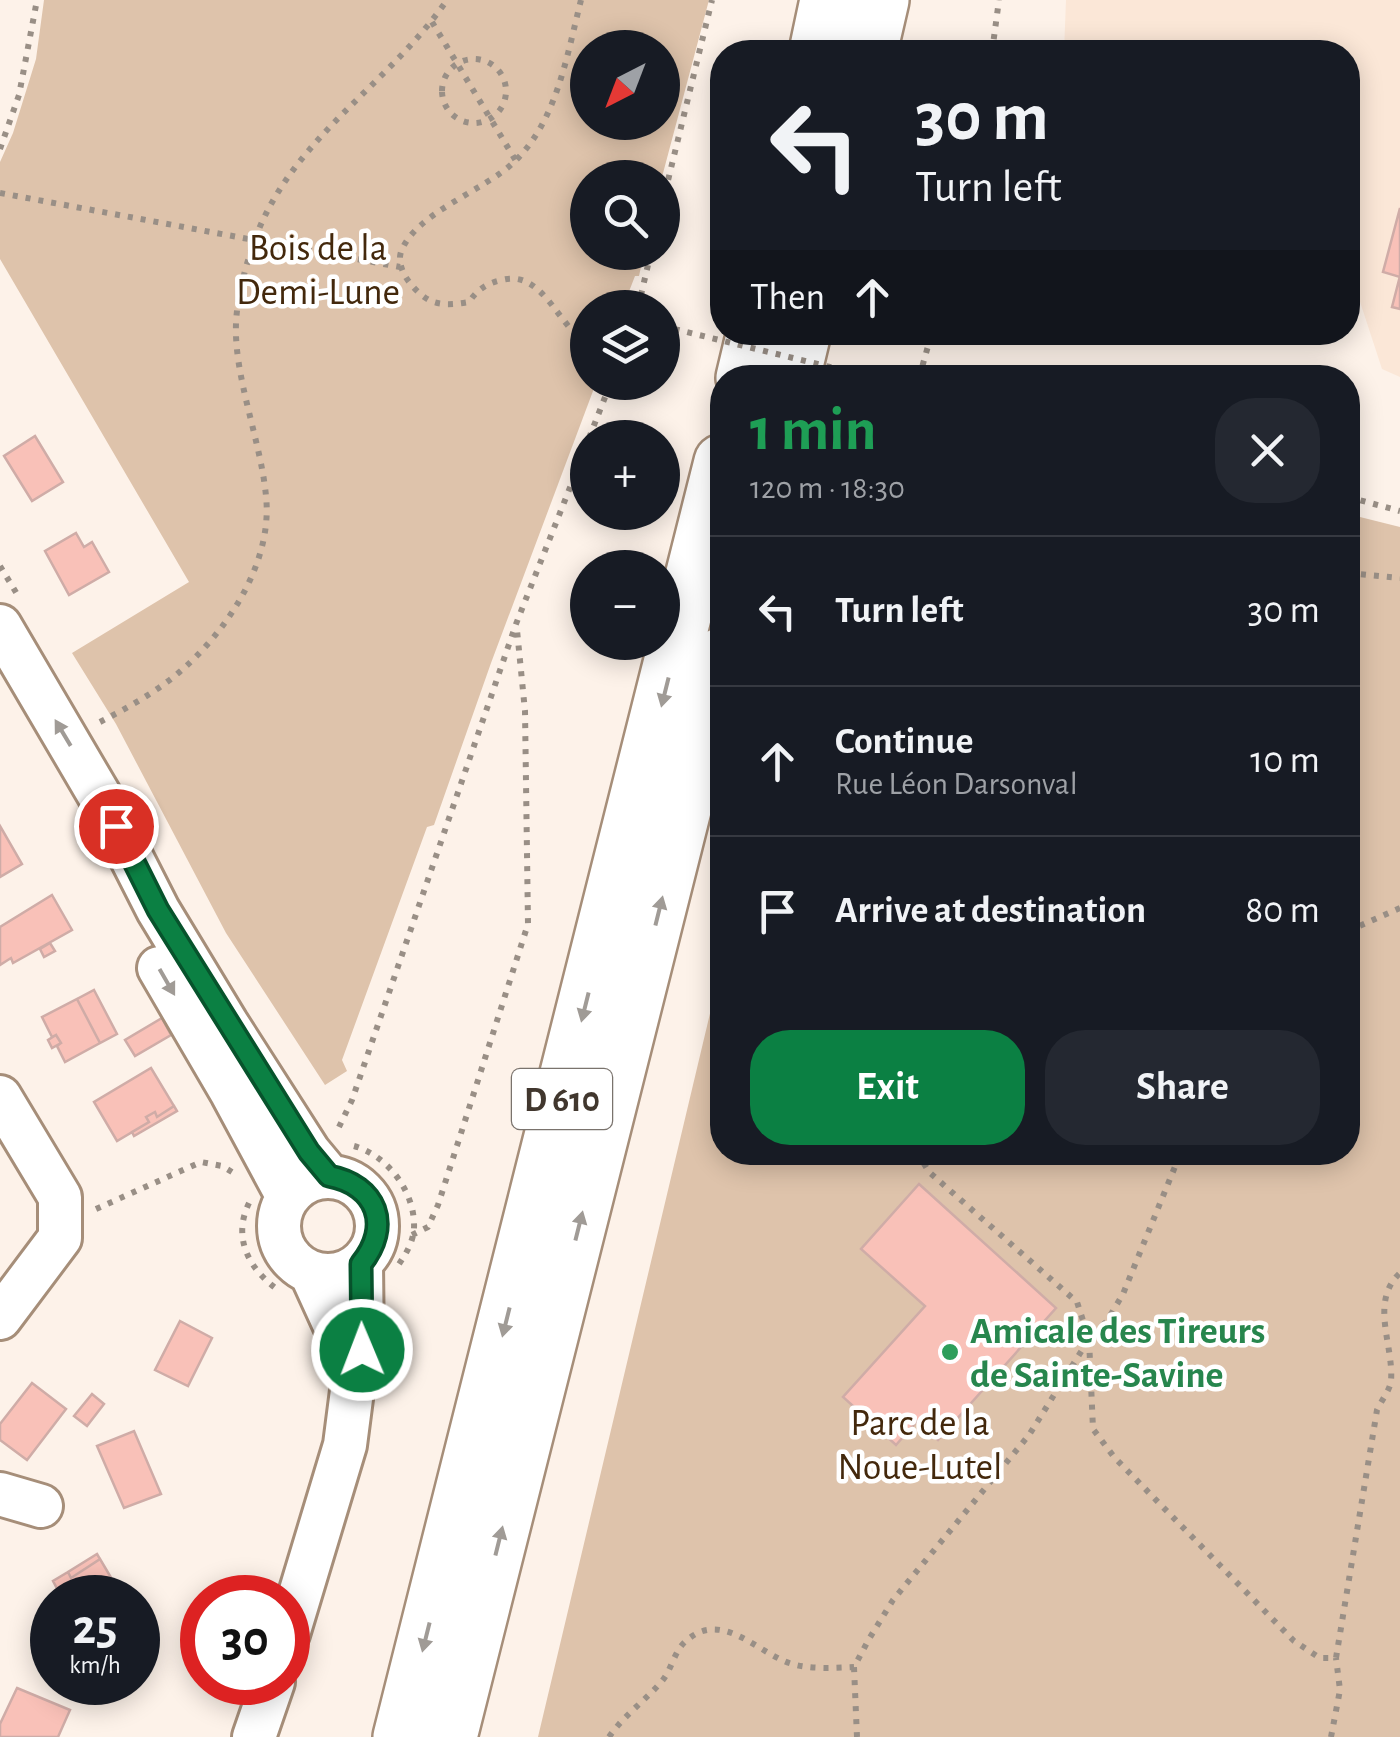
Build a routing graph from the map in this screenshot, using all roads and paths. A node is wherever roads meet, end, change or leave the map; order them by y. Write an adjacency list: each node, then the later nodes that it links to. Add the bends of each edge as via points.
1 (37, 0): 12 (path, via 19,95)
2 (447, 0): 7 (path)
3 (580, 0): 14 (path, via 546,119)
4 (712, 0): 13 (path)
5 (999, 0): 9 (path)
6 (867, 12): 8 (highway)
7 (432, 22): 10 (path); 16 (path, via 290,171)
8 (831, 40)
9 (994, 40)
10 (457, 62): 11 (path); 11 (path, via 477,57 502,75 505,103); 11 (path, via 444,77 446,108 472,125)
11 (490, 118): 14 (path)
12 (0, 150)
13 (673, 160)
14 (516, 161): 17 (path, via 437,212 401,251)
15 (0, 194): 16 (path)
16 (255, 238): 17 (path); 33 (path, via 236,326 267,500 264,540 229,616 184,668)
17 (400, 266): 18 (path, via 430,301 454,305 469,302 492,282 529,282)
18 (570, 329)
19 (680, 330): 20 (path, bridge)
20 (710, 338)
21 (740, 345): 22 (path, bridge)
22 (822, 365)
23 (570, 486): 29 (path)
24 (1360, 500): 26 (path)
25 (710, 510): 53 (highway, D 610, one-way to 53)
26 (1400, 511)
27 (1360, 574): 28 (path)
28 (1400, 578)
29 (516, 624): 39 (path, via 352,1100); 41 (path, via 525,711 528,924 438,1205 428,1227)
30 (0, 626): 39 (street, one-way to 30, via 101,798)
31 (0, 684): 39 (street, one-way to 39, via 140,936)
32 (710, 704): 54 (highway, D 610, one-way to 32)
33 (95, 725)
34 (1400, 908): 35 (path)
35 (1360, 926)
36 (0, 1097): 40 (street, via 60,1197)
37 (924, 1165): 45 (path, via 1077,1302)
38 (1176, 1165): 45 (path, via 1123,1294)
39 (299, 1169): 40 (path, via 201,1162); 41 (path, via 326,1146 370,1151 409,1196); 43 (street, via 280,1211 280,1241 287,1254); 43 (street, via 346,1180 372,1201 372,1250); 43 (path, via 242,1218 242,1248 261,1278 288,1298)
40 (60, 1231): 44 (street)
41 (412, 1235): 43 (path, via 396,1270)
42 (1400, 1272): 49 (path, via 1385,1302 1391,1384 1376,1410)
43 (340, 1284): 48 (street, via 342,1340 353,1383 346,1445)
44 (0, 1318)
45 (1089, 1340): 49 (path, via 1093,1429 1114,1457 1294,1640 1320,1658); 50 (path, via 1029,1435 892,1600)
46 (0, 1494): 47 (street)
47 (41, 1506)
48 (306, 1575)
49 (1336, 1658): 57 (path, via 1340,1690)
50 (854, 1667): 55 (path, via 787,1662 714,1627 682,1643 667,1675); 56 (path)
51 (265, 1705): 52 (street)
52 (254, 1737)
53 (401, 1737)
54 (450, 1737)
55 (609, 1737)
56 (857, 1737)
57 (1331, 1737)

